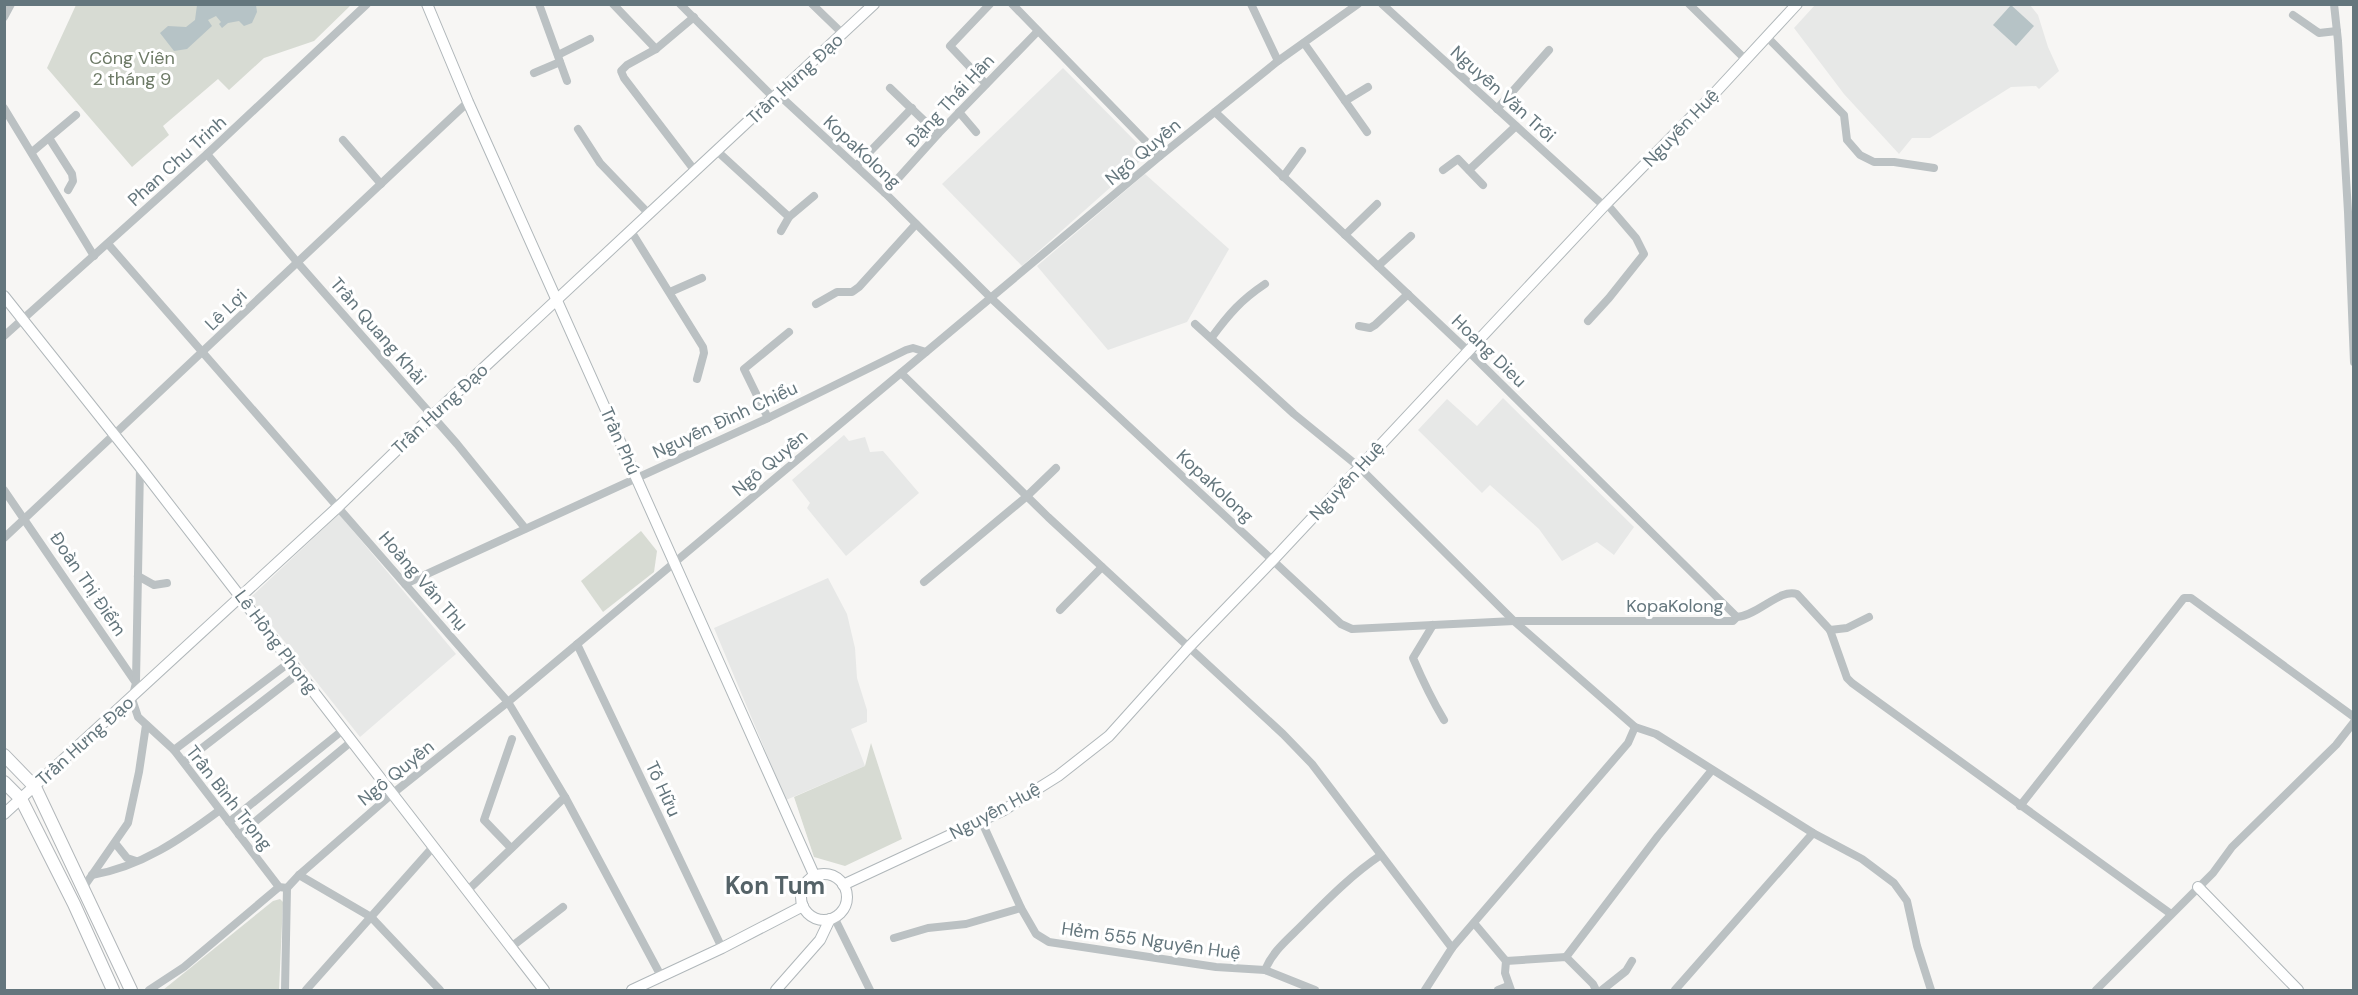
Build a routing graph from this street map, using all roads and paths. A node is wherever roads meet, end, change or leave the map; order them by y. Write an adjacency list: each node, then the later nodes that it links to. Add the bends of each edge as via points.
1 (11, 4): 18 (street)
2 (367, 4): 55 (street, Phan Chu Trinh)
3 (426, 4): 38 (street, Trần Phú)
4 (539, 4): 28 (street)
5 (613, 4): 26 (street)
6 (680, 4): 19 (street, KopaKolong)
7 (812, 4): 22 (street)
8 (874, 4): 22 (street, Trần Hưng Đạo)
9 (990, 4): 33 (street, via 950,46)
10 (1012, 4): 20 (street)
11 (1251, 4): 30 (street)
12 (1358, 4): 25 (street, Ngô Quyền)
13 (1382, 4): 41 (street, Nguyễn Văn Trỗi)
14 (1689, 4): 29 (street)
15 (1797, 4): 23 (street, Nguyễn Huệ)
16 (2334, 4): 21 (street)
17 (2293, 15): 21 (street, via 2319,33)
18 (4, 16)
19 (694, 17): 26 (street); 36 (street, KopaKolong)
20 (1038, 31): 33 (street, Đặng Thái Hân); 56 (street)
21 (2337, 31): 89 (street)
22 (843, 34): 36 (street, Trần Hưng Đạo)
23 (1767, 37): 29 (street, Nguyễn Huệ); 58 (street, via 1844,116 1848,140 1860,155 1874,162)
24 (590, 39): 28 (street)
25 (1304, 43): 30 (street, Ngô Quyền); 37 (street)
26 (656, 49): 61 (street, via 621,71)
27 (1549, 50): 41 (street)
28 (559, 59): 31 (street); 32 (street)
29 (1746, 60): 69 (street, Nguyễn Huệ)
30 (1278, 61): 43 (street, Ngô Quyền)
31 (534, 74)
32 (567, 81)
33 (986, 84): 42 (street, Đặng Thái Hân)
34 (1368, 87): 37 (street)
35 (890, 88): 40 (street)
36 (777, 97): 52 (street, Trần Hưng Đạo); 57 (street, KopaKolong)
37 (1345, 101): 48 (street)
38 (468, 102): 63 (street, Lê Lợi); 87 (street, Trần Phú)
39 (4, 108): 54 (street)
40 (912, 108): 49 (street); 57 (street)
41 (1497, 109): 45 (street, Nguyễn Văn Trỗi)
42 (959, 112): 47 (street); 49 (street, Đặng Thái Hân)
43 (1215, 112): 56 (street, Ngô Quyền); 62 (street, Hoang Dieu)
44 (76, 115): 50 (street)
45 (1516, 126): 60 (street); 69 (street, Nguyễn Văn Trỗi)
46 (578, 129): 70 (street, via 600,163)
47 (976, 132)
48 (1367, 132)
49 (938, 134): 66 (street, Đặng Thái Hân)
50 (49, 138): 54 (street); 65 (street, via 72,174)
51 (343, 140): 63 (street)
52 (717, 151): 61 (street, Trần Hưng Đạo); 71 (street)
53 (1302, 151): 62 (street)
54 (32, 152): 78 (street)
55 (207, 154): 77 (street, Phan Chu Trinh); 79 (street, Trần Quang Khải)
56 (1160, 156): 86 (street, Ngô Quyền)
57 (856, 166): 66 (street, KopaKolong)
58 (1934, 168)
59 (1443, 170): 60 (street, via 1458,159)
60 (1469, 170): 64 (street)
61 (695, 171): 70 (street, Trần Hưng Đạo)
62 (1284, 177): 75 (street, Hoang Dieu)
63 (381, 184): 79 (street, Lê Lợi)
64 (1483, 185)
65 (68, 190)
66 (885, 193): 72 (street, KopaKolong)
67 (814, 196): 71 (street)
68 (1377, 204): 75 (street)
69 (1605, 204): 91 (street, Nguyễn Văn Trỗi, via 1636,237 1644,254); 97 (street, Nguyễn Huệ)
70 (649, 214): 73 (street, Trần Hưng Đạo)
71 (789, 217): 74 (street)
72 (916, 224): 86 (street, KopaKolong); 88 (street, via 859,287 852,292 837,292)
73 (631, 231): 83 (street); 87 (street, Trần Hưng Đạo)
74 (781, 231)
75 (1345, 235): 80 (street, Hoang Dieu)
76 (1411, 236): 80 (street)
77 (108, 244): 78 (street, Phan Chu Trinh); 99 (street, Hoàng Văn Thụ)
78 (94, 256): 90 (street, Phan Chu Trinh)
79 (297, 262): 99 (street, Lê Lợi); 103 (street, Trần Quang Khải)
80 (1378, 266): 84 (street, Hoang Dieu)
81 (702, 278): 83 (street)
82 (1265, 284): 96 (street, via 1244,297)
83 (670, 292): 102 (street, via 703,347)
84 (1408, 294): 93 (street, via 1375,325); 97 (street, Hoang Dieu)
85 (4, 296): 90 (street, Lê Hồng Phong)
86 (992, 299): 98 (street, Ngô Quyền); 116 (street, KopaKolong)
87 (556, 300): 103 (street, Trần Hưng Đạo); 109 (street, Trần Phú)
88 (816, 304)
89 (2353, 309): 100 (street)
90 (22, 320): 95 (street, Phan Chu Trinh); 105 (street, Lê Hồng Phong)
91 (1588, 321)
92 (1196, 324): 96 (street)
93 (1359, 326)
94 (789, 332): 104 (street, via 744,369)
95 (4, 336)
96 (1212, 337): 107 (street, via 1294,414)
97 (1468, 351): 107 (street, Nguyễn Huệ); 125 (street, Hoang Dieu)
98 (926, 352): 101 (street, Ngô Quyền); 104 (street, Nguyễn Đình Chiểu, via 906,350)
99 (202, 353): 105 (street, Lê Lợi); 112 (street, Hoàng Văn Thụ)
100 (2354, 362)
101 (901, 373): 111 (street); 117 (street, Ngô Quyền)
102 (697, 379)
103 (433, 415): 112 (street, Trần Hưng Đạo); 114 (street, Trần Quang Khải)
104 (768, 418): 109 (street, Nguyễn Đình Chiểu)
105 (115, 435): 106 (street, Lê Hồng Phong); 113 (street, Lê Lợi)
106 (140, 467): 119 (street); 123 (street, Lê Hồng Phong)
107 (1359, 467): 116 (street, Nguyễn Huệ); 127 (street)
108 (1056, 468): 111 (street)
109 (637, 478): 114 (street, Nguyễn Đình Chiểu); 117 (street, Trần Phú)
110 (4, 490): 113 (street, Đoàn Thị Điểm)
111 (1026, 496): 118 (street); 120 (street)
112 (339, 506): 122 (street, Hoàng Văn Thụ); 123 (street, Trần Hưng Đạo)
113 (25, 518): 115 (street, Lê Lợi); 134 (street, Đoàn Thị Điểm)
114 (525, 528): 122 (street, Nguyễn Đình Chiểu)
115 (4, 538)
116 (1273, 560): 128 (street, KopaKolong, via 1341,624 1352,629); 131 (street, Nguyễn Huệ)
117 (675, 562): 130 (street, Ngô Quyền); 168 (street, Trần Phú)
118 (1102, 567): 124 (street); 131 (street)
119 (138, 576): 121 (street, via 154,585); 134 (street)
120 (924, 582)
121 (167, 583)
122 (405, 585): 136 (street, Hoàng Văn Thụ)
123 (240, 596): 132 (street, Lê Hồng Phong); 135 (street, Trần Hưng Đạo)
124 (1060, 610)
125 (1737, 617): 127 (street, KopaKolong, via 1733,621); 129 (street, KopaKolong, via 1748,616 1791,592)
126 (1869, 617): 129 (street, via 1847,628)
127 (1514, 621): 128 (street, KopaKolong); 141 (street)
128 (1433, 625): 138 (street, via 1413,658)
129 (1830, 630): 154 (street, via 1852,683)
130 (577, 644): 136 (street, Ngô Quyền); 183 (street, Tố Hữu)
131 (1188, 647): 157 (street, Nguyễn Huệ, via 1109,736 1058,776); 164 (street, via 1312,764)
132 (290, 662): 133 (street, Lê Hồng Phong); 145 (street)
133 (299, 673): 142 (street, Lê Hồng Phong); 147 (street)
134 (136, 683): 135 (street)
135 (132, 699): 140 (street, Trần Bình Trọng, via 138,717); 150 (street, Trần Hưng Đạo)
136 (508, 702): 151 (street, Ngô Quyền); 152 (street, Hoàng Văn Thụ)
137 (2354, 717): 154 (street, via 2191,598 2184,598)
138 (1444, 720)
139 (2354, 722): 171 (street)
140 (146, 725): 145 (street, Trần Bình Trọng); 161 (street, via 128,823)
141 (1635, 727): 148 (street, via 1656,734); 180 (street, via 1628,743)
142 (343, 730): 144 (street, Lê Hồng Phong); 158 (street)
143 (512, 739): 163 (street, via 484,820)
144 (352, 741): 151 (street, Lê Hồng Phong); 160 (street)
145 (174, 750): 147 (street, Trần Bình Trọng)
146 (4, 755): 150 (main road)
147 (184, 762): 155 (street, Trần Bình Trọng)
148 (1712, 770): 159 (street); 185 (street)
149 (4, 782): 153 (main road)
150 (35, 787): 153 (street, Trần Hưng Đạo); 172 (main road)
151 (392, 794): 162 (street, Lê Hồng Phong); 167 (street, Ngô Quyền)
152 (565, 797): 163 (street); 189 (street, Hoàng Văn Thụ)
153 (21, 799): 156 (street, Trần Hưng Đạo); 191 (main road)
154 (2019, 806): 177 (street)
155 (220, 810): 158 (street, Trần Bình Trọng); 165 (street, via 175,843)
156 (4, 814)
157 (981, 820): 169 (street, Nguyễn Huệ); 176 (street, Hẻm 555 Nguyễn Huệ)
158 (229, 822): 160 (street, Trần Bình Trọng)
159 (1813, 833): 206 (street); 207 (street, via 1862,859 1894,883 1904,896)
160 (239, 835): 170 (street, Trần Bình Trọng)
161 (115, 843): 165 (street, via 127,858); 166 (street)
162 (433, 847): 173 (street, Lê Hồng Phong); 178 (street)
163 (511, 848): 173 (street)
164 (1381, 855): 184 (street); 188 (street, via 1358,870 1321,905 1270,957)
165 (136, 861): 166 (street)
166 (92, 875): 172 (street)
167 (299, 875): 170 (street, Ngô Quyền); 178 (street)
168 (814, 877): 169 (street, via 835,877); 174 (street, via 804,886)
169 (843, 885): 179 (street, via 844,908)
170 (283, 887): 193 (street, Ngô Quyền, via 184,967); 194 (street)
171 (2198, 887): 177 (street); 209 (street)
172 (83, 888): 192 (main road)
173 (467, 891): 182 (street, Lê Hồng Phong)
174 (803, 906): 179 (street, via 812,917); 183 (street)
175 (563, 907): 182 (street)
176 (1021, 908): 181 (street); 188 (street, Hẻm 555 Nguyễn Huệ, via 1036,934 1049,942 1215,967)
177 (2171, 914): 208 (street)
178 (371, 918): 195 (street); 196 (street)
179 (832, 918): 199 (street, via 820,940); 200 (street)
180 (1474, 923): 184 (street); 186 (street)
181 (894, 938)
182 (511, 947): 197 (street, Lê Hồng Phong)
183 (722, 948): 189 (street)
184 (1452, 948): 202 (street)
185 (1566, 957): 186 (street); 204 (street)
186 (1506, 961): 190 (street)
187 (1632, 961): 205 (street, via 1626,971)
188 (1265, 970): 201 (street, Hẻm 555 Nguyễn Huệ)
189 (661, 976): 198 (street)
190 (1510, 988): 203 (street)
191 (113, 990)
192 (130, 990)
193 (149, 990)
194 (285, 990)
195 (306, 990)
196 (440, 990)
197 (544, 990)
198 (632, 990)
199 (776, 990)
200 (870, 990)
201 (1315, 990)
202 (1425, 990)
203 (1498, 990)
204 (1596, 990)
205 (1602, 990)
206 (1675, 990)
207 (1931, 990)
208 (2096, 990)
209 (2298, 990)

